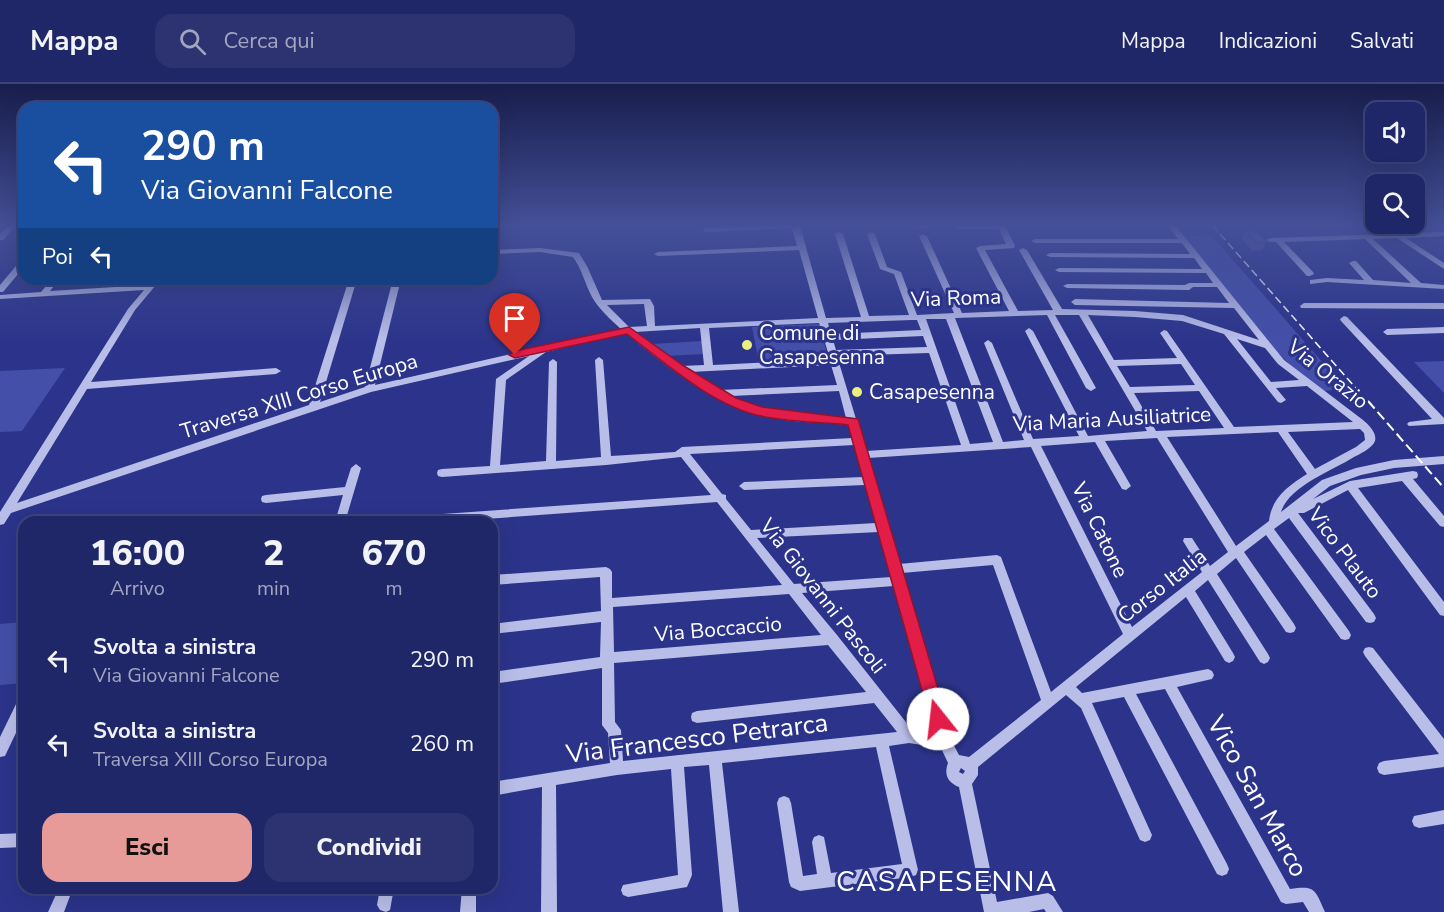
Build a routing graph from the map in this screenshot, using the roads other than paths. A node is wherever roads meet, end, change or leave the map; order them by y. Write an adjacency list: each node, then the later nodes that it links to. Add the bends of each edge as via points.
1 (1353, 263): 15 (street)
2 (583, 264): 28 (street)
3 (807, 264): 39 (street)
4 (848, 264): 37 (street)
5 (882, 264): 36 (street, via 884,269 897,272)
6 (934, 264): 35 (street)
7 (988, 264): 34 (street)
8 (1030, 264): 32 (street)
9 (1202, 264): 14 (street)
10 (1298, 264): 15 (street, via 1312,278)
11 (1395, 264): 21 (street)
12 (18, 269): 24 (street)
13 (1059, 270): 14 (street)
14 (1208, 271): 19 (street)
15 (1372, 284): 21 (street)
16 (51, 285): 25 (street)
17 (351, 285): 72 (street)
18 (395, 285): 68 (street)
19 (1219, 285): 20 (street); 29 (street)
20 (1066, 286)
21 (1419, 286): 23 (street)
22 (150, 287): 25 (street); 64 (street)
23 (1444, 287)
24 (0, 290)
25 (44, 293): 26 (street)
26 (0, 297)
27 (1076, 302): 29 (street)
28 (600, 303): 41 (street, via 647,301); 42 (street)
29 (1236, 306): 51 (street)
30 (1305, 306): 31 (street)
31 (1444, 306)
32 (1054, 313): 33 (street, Via Roma); 34 (street, Via Roma); 66 (street)
33 (1082, 313): 43 (street, Via Roma, via 1160,314); 58 (street)
34 (1015, 314): 35 (street, Via Roma)
35 (955, 316): 36 (street, Via Roma); 84 (street)
36 (917, 318): 37 (street, Via Roma); 47 (street)
37 (866, 319): 39 (street, Via Roma)
38 (1344, 319): 73 (street)
39 (823, 320): 40 (street, Traversa XIII Corso Europa); 49 (street)
40 (704, 325): 41 (street, Traversa XIII Corso Europa); 59 (street)
41 (651, 328): 42 (street, Traversa XIII Corso Europa)
42 (629, 330): 52 (street, Traversa XIII Corso Europa); 60 (street)
43 (1226, 330): 51 (street, Via Roma); 63 (street)
44 (1444, 330): 46 (street)
45 (1029, 331): 81 (street)
46 (1387, 332)
47 (926, 333): 49 (street); 53 (street)
48 (1164, 333): 56 (street)
49 (828, 337): 54 (street)
50 (988, 343): 83 (street, Via Catone)
51 (1265, 345): 62 (street, Via Orazio)
52 (548, 347): 68 (street, Traversa XIII Corso Europa); 92 (street, via 501,379)
53 (932, 350): 54 (street); 85 (street)
54 (835, 358): 59 (street); 65 (street)
55 (599, 360): 89 (street)
56 (1183, 361): 58 (street); 67 (street)
57 (553, 362): 90 (street)
58 (1111, 363): 69 (street)
59 (709, 367): 60 (street)
60 (680, 369): 70 (street)
61 (276, 371): 64 (street)
62 (1309, 383): 63 (street); 76 (street, Via Orazio)
63 (1269, 385): 71 (street)
64 (83, 386): 102 (street)
65 (843, 388): 70 (street); 74 (street)
66 (1091, 388)
67 (1202, 388): 69 (street); 78 (street)
68 (369, 389): 72 (street, Traversa XIII Corso Europa)
69 (1127, 390): 79 (street)
70 (718, 393): 74 (street, via 761,412)
71 (1281, 400)
72 (314, 406): 102 (street, Traversa XIII Corso Europa)
73 (1442, 421): 75 (street)
74 (854, 422): 82 (street)
75 (1412, 424)
76 (1363, 425): 77 (street, Via Maria Ausiliatrice); 94 (street, Via Orazio, via 1370,441 1362,450)
77 (1281, 429): 78 (street, Via Maria Ausiliatrice); 94 (street)
78 (1231, 431): 79 (street, Via Maria Ausiliatrice)
79 (1156, 434): 80 (street, Via Maria Ausiliatrice); 112 (street)
80 (1098, 438): 81 (street, Via Maria Ausiliatrice); 98 (street)
81 (1085, 439): 83 (street, Via Maria Ausiliatrice)
82 (860, 441): 86 (street); 87 (street)
83 (1032, 442): 84 (street, Via Maria Ausiliatrice); 125 (street, Via Catone)
84 (999, 444): 85 (street, Via Maria Ausiliatrice)
85 (966, 446): 87 (street, Via Maria Ausiliatrice)
86 (682, 451): 89 (street, via 677,455); 100 (street, Via Giovanni Pascoli)
87 (864, 455): 95 (street)
88 (1444, 460): 103 (street, Corso Italia, via 1360,471 1326,483)
89 (606, 461): 90 (street)
90 (551, 465): 92 (street)
91 (356, 468): 99 (street)
92 (495, 468): 93 (street)
93 (442, 472)
94 (1313, 474): 108 (street, Via Orazio, via 1276,505)
95 (871, 481): 97 (street); 109 (street)
96 (1350, 485): 103 (street, via 1299,511); 107 (street, via 1409,476); 120 (street)
97 (744, 486)
98 (1126, 486)
99 (350, 490): 101 (street); 104 (street)
100 (722, 498): 105 (street); 110 (street, Via Giovanni Pascoli)
101 (266, 499)
102 (7, 510): 106 (street)
103 (1291, 510): 108 (street, Corso Italia); 121 (street, Vico Plauto)
104 (342, 516)
105 (470, 516)
106 (0, 521)
107 (1444, 523)
108 (1270, 525): 112 (street, Corso Italia); 124 (street)
109 (884, 527): 110 (street); 113 (street)
110 (748, 534): 117 (street, Via Giovanni Pascoli)
111 (1188, 541): 114 (street)
112 (1237, 553): 114 (street, Corso Italia); 123 (street)
113 (895, 569): 116 (street); 138 (street, via 997,560)
114 (1209, 574): 118 (street, Corso Italia); 129 (street)
115 (498, 580): 119 (street, via 606,572)
116 (898, 581): 117 (street); 143 (street)
117 (792, 589): 119 (street); 126 (street, Via Giovanni Pascoli)
118 (1188, 590): 125 (street, Corso Italia); 128 (street)
119 (606, 610): 122 (street); 130 (street)
120 (1444, 611)
121 (1370, 618)
122 (498, 628)
123 (1290, 628)
124 (1345, 635)
125 (1130, 636): 134 (street, Corso Italia)
126 (833, 639): 130 (street, Via Boccaccio); 136 (street, Via Giovanni Pascoli)
127 (1369, 652): 144 (street)
128 (1229, 657)
129 (1264, 658)
130 (606, 660): 132 (street, Via Boccaccio); 150 (street, via 609,725 614,730)
131 (1208, 675): 133 (street)
132 (498, 677)
133 (1168, 682): 135 (street); 174 (street, Vico San Marco, via 1286,897 1306,894)
134 (1066, 687): 137 (street); 138 (street, Corso Italia)
135 (1127, 689): 137 (street); 161 (street)
136 (878, 698): 140 (street); 141 (street, Via Giovanni Pascoli)
137 (1080, 699): 157 (street, via 1086,704)
138 (1048, 701): 149 (street, Corso Italia)
139 (18, 714): 145 (street)
140 (697, 717)
141 (909, 737): 142 (street, Via Francesco Petrarca); 143 (street)
142 (881, 741): 146 (street, Via Francesco Petrarca); 162 (street, via 911,870)
143 (945, 742): 149 (street)
144 (1444, 750)
145 (0, 751)
146 (715, 757): 148 (street, Via Francesco Petrarca); 172 (street)
147 (1444, 760): 151 (street)
148 (677, 763): 150 (street, Via Francesco Petrarca); 163 (street, via 685,875 682,882)
149 (962, 764): 168 (street, via 971,775 964,780)
150 (617, 768): 152 (street, Via Francesco Petrarca)
151 (1384, 768)
152 (549, 780): 153 (street, Via Francesco Petrarca); 171 (street)
153 (498, 788)
154 (784, 803): 162 (street, via 796,882)
155 (1444, 817): 156 (street)
156 (1419, 821)
157 (1146, 835)
158 (18, 840): 159 (street)
159 (0, 841)
160 (819, 842): 162 (street)
161 (1222, 869)
162 (825, 881)
163 (628, 890)
164 (64, 894): 169 (street)
165 (386, 894): 167 (street)
166 (469, 894): 170 (street)
167 (385, 905)
168 (992, 911): 173 (street, via 1048,901)
169 (56, 912)
170 (468, 912)
171 (549, 912)
172 (731, 912)
173 (1056, 912)
174 (1317, 912)

